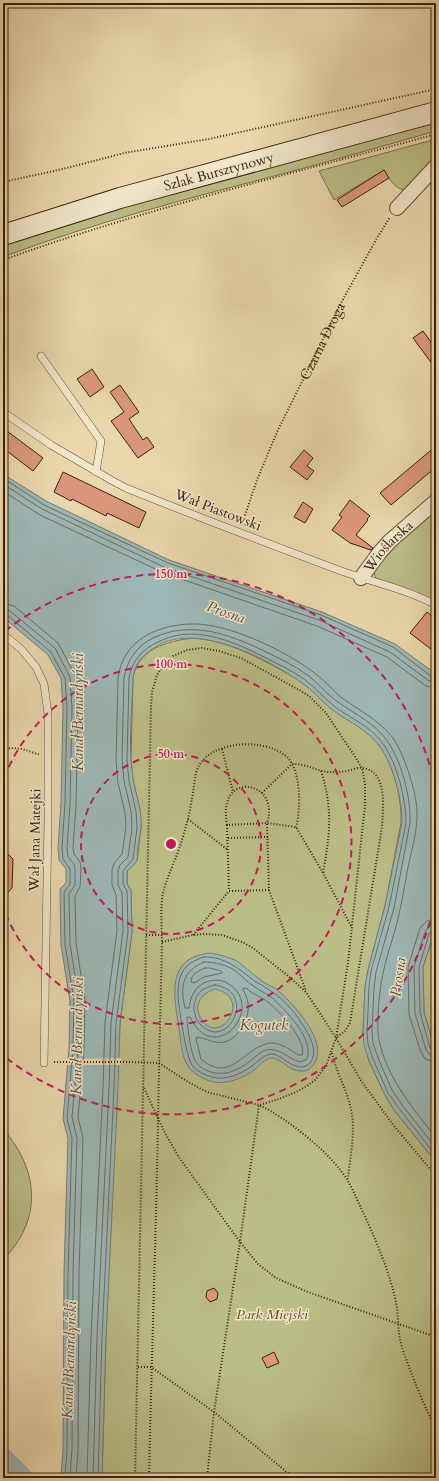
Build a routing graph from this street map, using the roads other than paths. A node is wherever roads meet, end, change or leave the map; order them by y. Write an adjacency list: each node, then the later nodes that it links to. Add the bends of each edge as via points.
1 (436, 112): 4 (main road, Szlak Bursztynowy, via 120,198)
2 (436, 166): 3 (street)
3 (397, 208)
4 (3, 235)
5 (41, 356): 7 (lane, via 101,441)
6 (3, 412): 7 (lane, Wał Piastowski)
7 (96, 472): 9 (lane, Wał Piastowski, via 126,488)
8 (436, 501): 9 (street, Wioślarska, via 390,541)
9 (361, 578): 10 (lane, Wał Piastowski)
10 (436, 605)
11 (3, 634): 12 (lane, Wał Jana Matejki, via 30,659 40,675 48,714)
12 (44, 1063)

